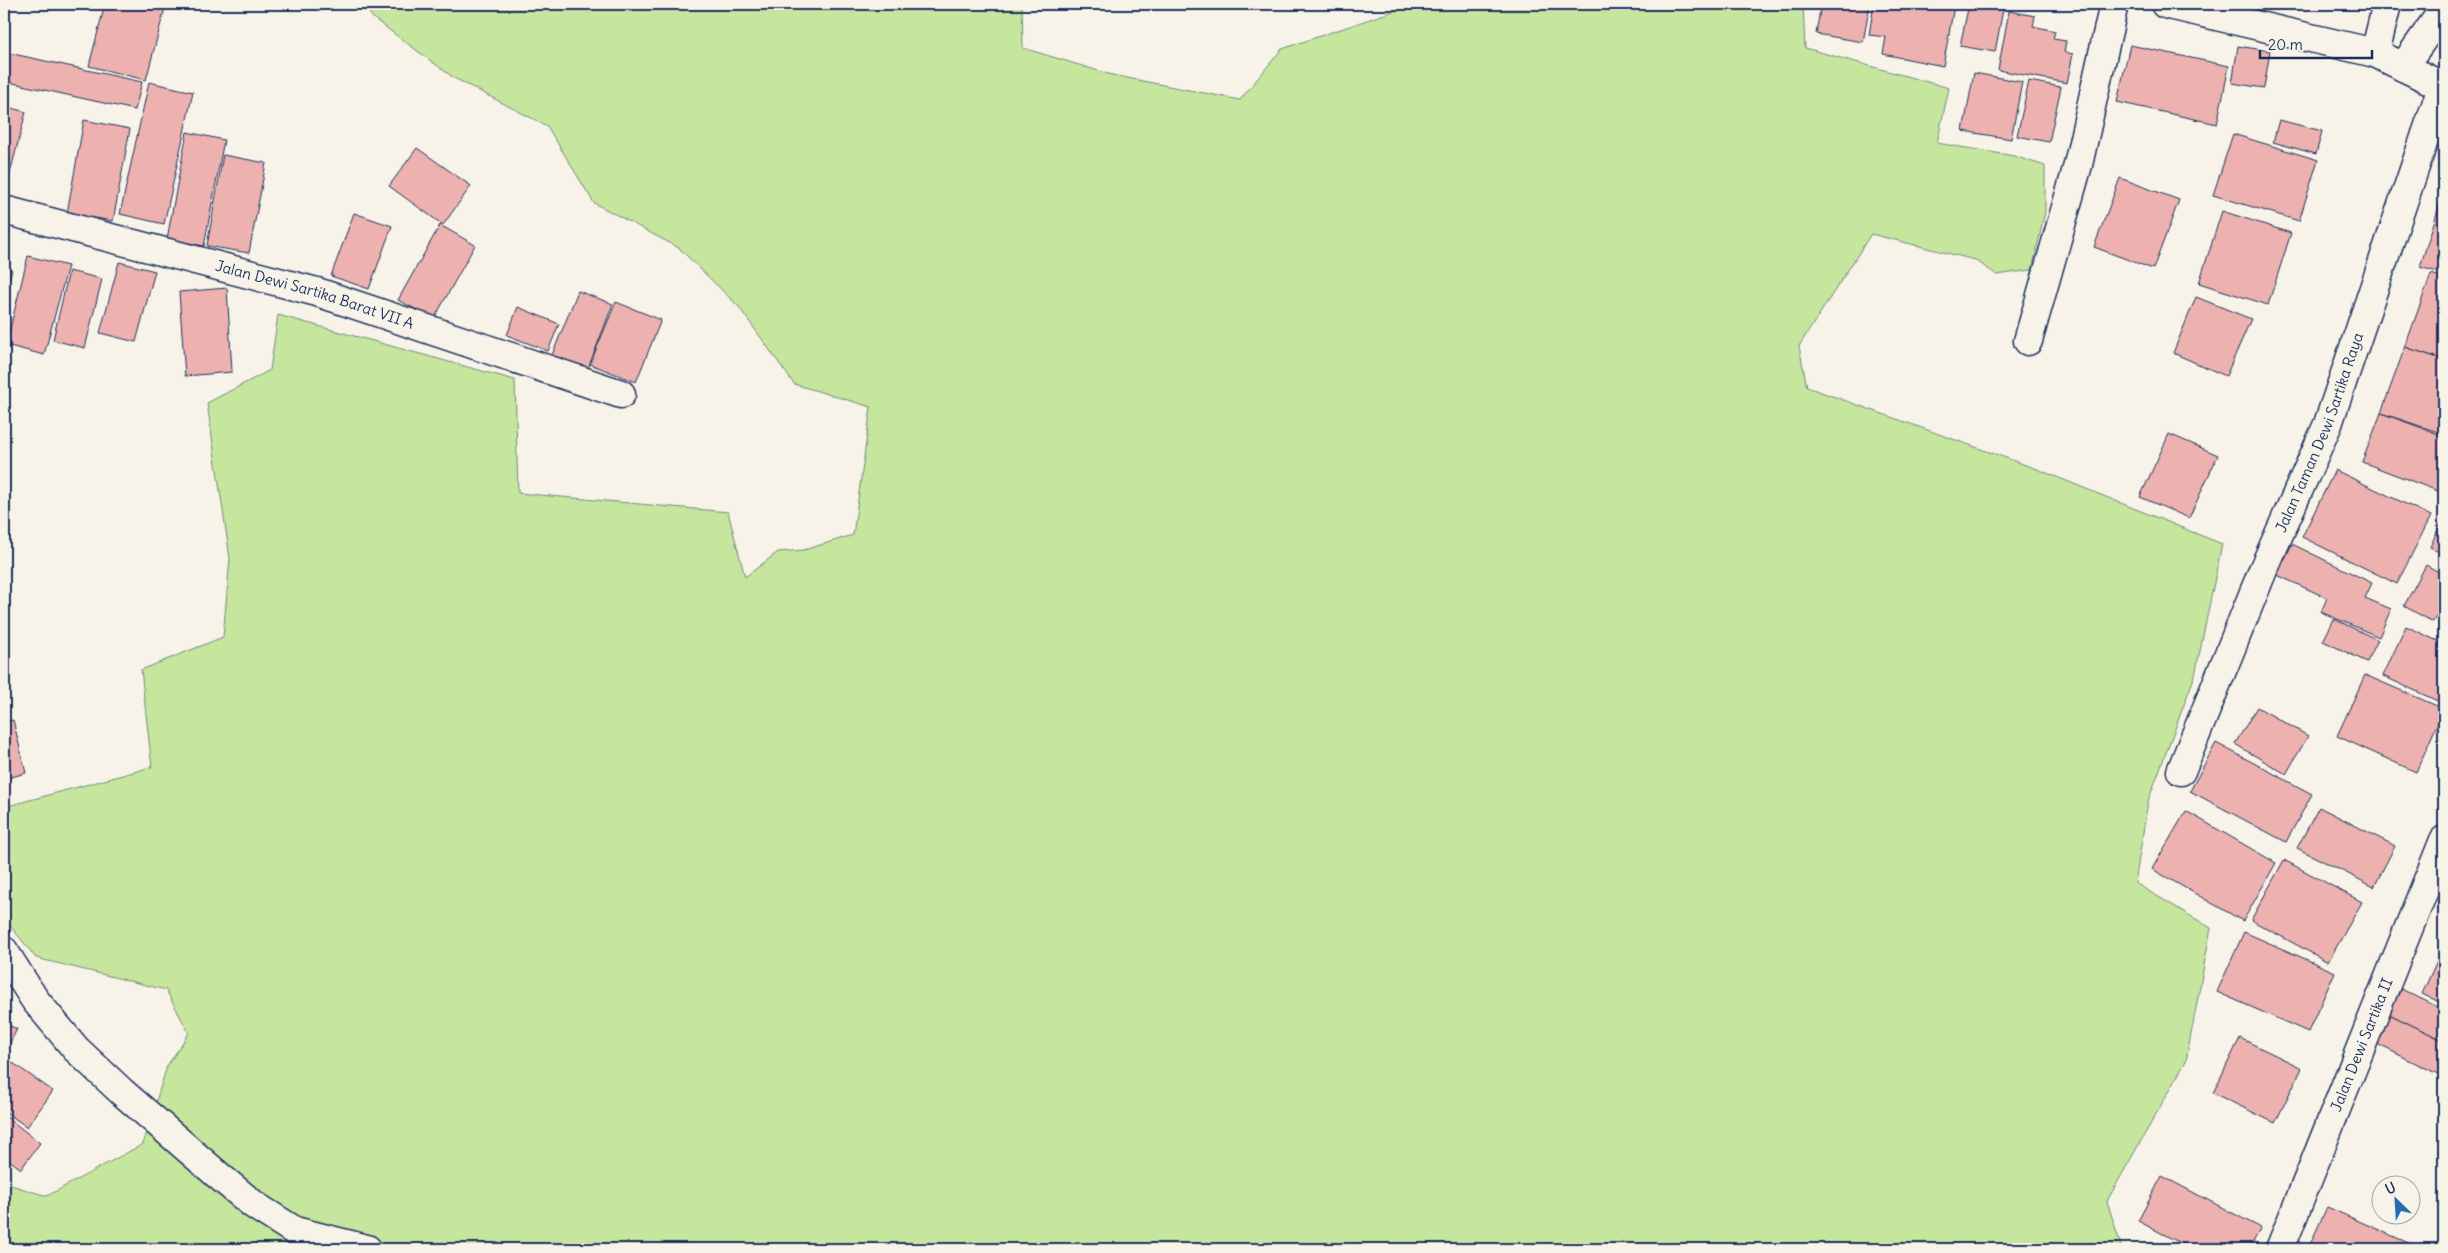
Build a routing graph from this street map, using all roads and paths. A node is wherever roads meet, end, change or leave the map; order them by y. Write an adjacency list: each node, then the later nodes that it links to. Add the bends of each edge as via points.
1 (2114, 4): 9 (street, via 2078,165)
2 (2165, 4): 5 (street)
3 (2387, 4): 5 (street)
4 (2444, 9): 6 (street)
5 (2375, 53): 6 (street)
6 (2403, 67): 7 (street)
7 (2443, 85): 11 (street, Jalan Taman Dewi Sartika Raya, via 2328,424 2263,570)
8 (4, 210): 10 (street, Jalan Dewi Sartika Barat VII A, via 317,292)
9 (2028, 341)
10 (621, 394)
11 (2181, 772)
12 (2444, 840): 15 (street, Jalan Dewi Sartika II)
13 (4, 952): 14 (street, via 35,1000 76,1049 219,1176 296,1231)
14 (367, 1249)
15 (2280, 1249)

